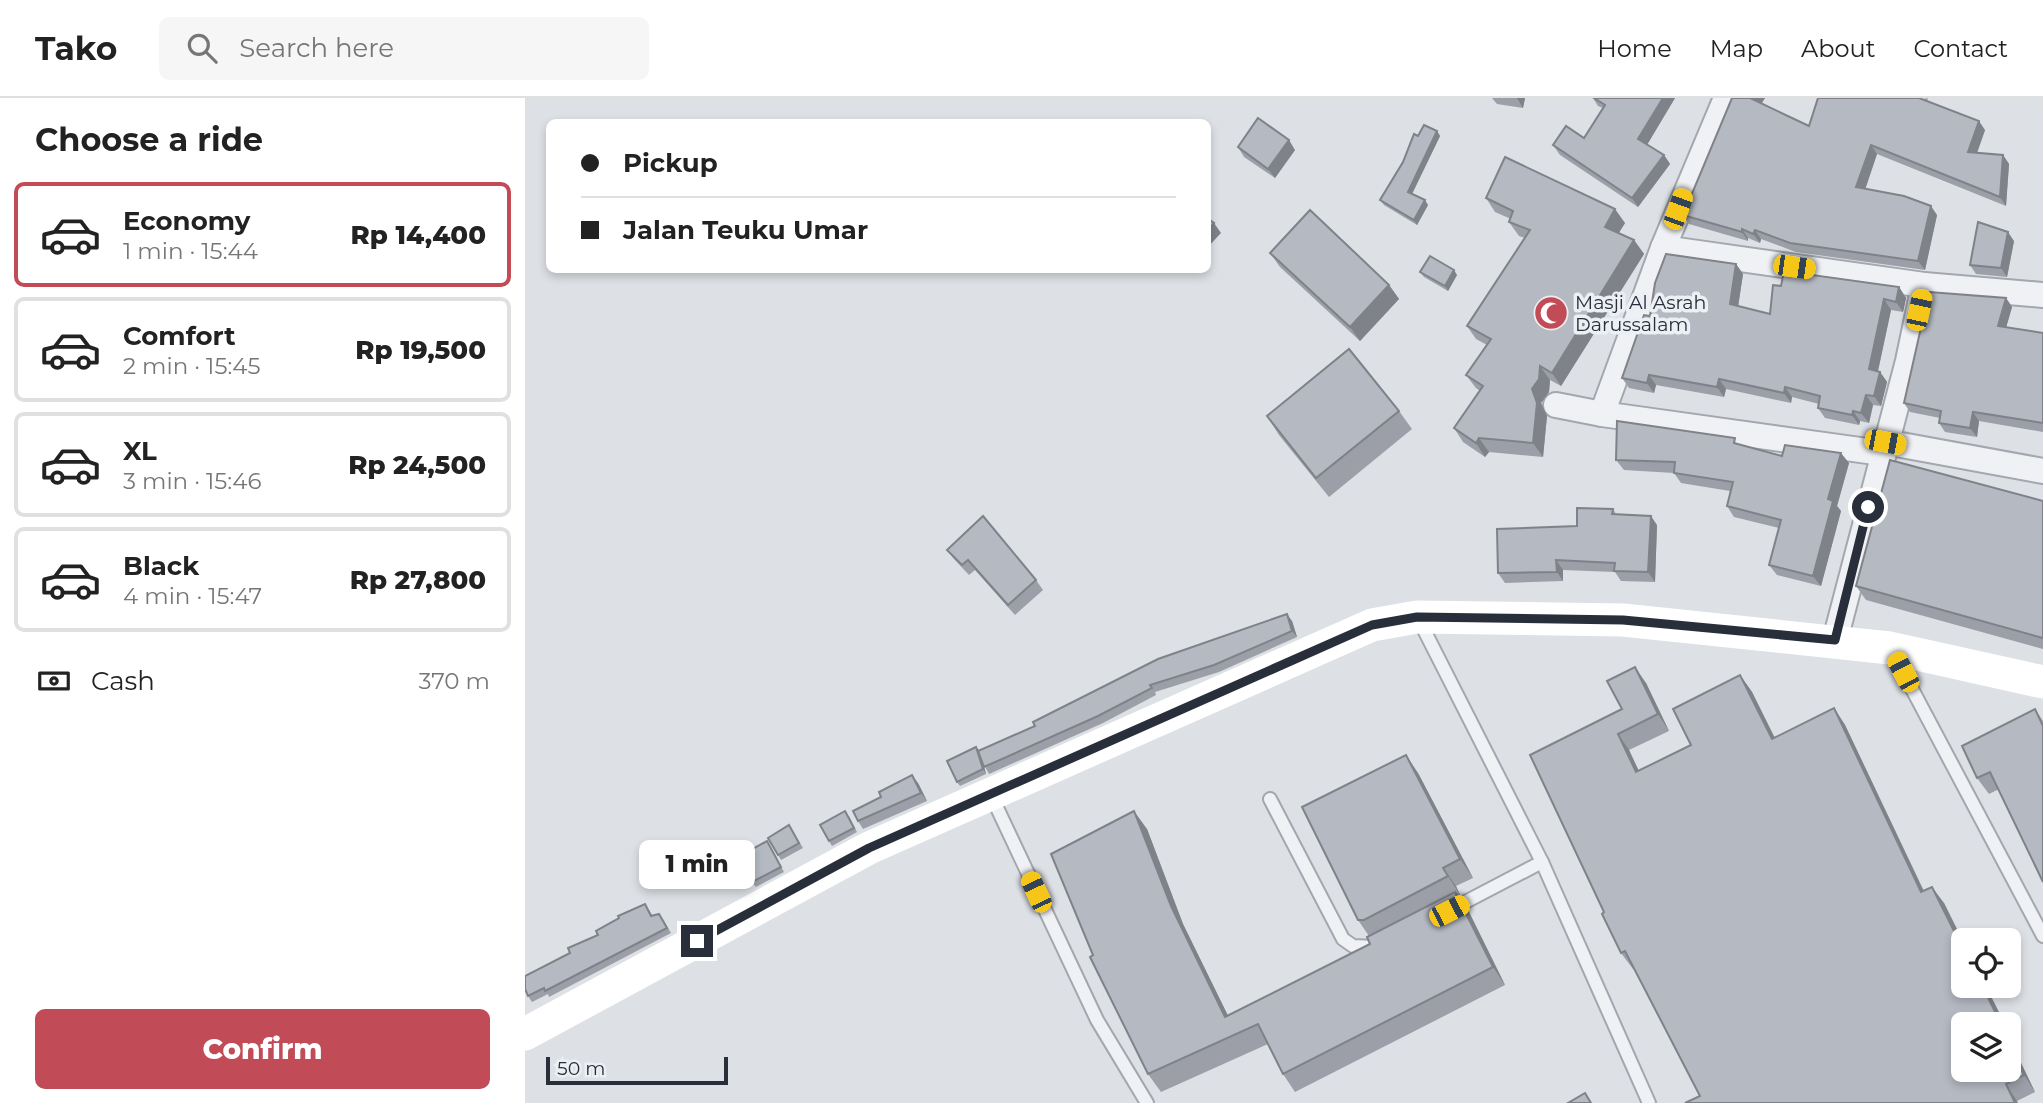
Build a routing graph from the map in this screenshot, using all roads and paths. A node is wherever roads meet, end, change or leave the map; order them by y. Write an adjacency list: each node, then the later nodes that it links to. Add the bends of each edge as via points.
1 (1725, 98): 2 (street)
2 (1663, 248): 3 (street); 6 (street)
3 (1924, 285): 4 (street); 7 (street)
4 (2043, 295)
5 (1556, 405): 6 (street)
6 (1602, 414): 7 (street)
7 (1883, 448): 8 (street); 10 (street)
8 (2043, 471)
9 (1417, 617): 10 (main road, via 1623,620); 13 (main road, via 1372,625); 15 (lane)
10 (1835, 640): 11 (main road)
11 (1891, 648): 12 (main road); 17 (lane)
12 (2043, 682)
13 (991, 794): 19 (main road, via 869,848); 20 (lane, via 1097,1020)
14 (1270, 799): 18 (lane, via 1343,939 1370,949)
15 (1542, 862): 16 (lane); 21 (lane)
16 (1437, 917)
17 (2043, 936)
18 (1390, 941)
19 (525, 1034)
20 (1147, 1103)
21 (1649, 1103)

